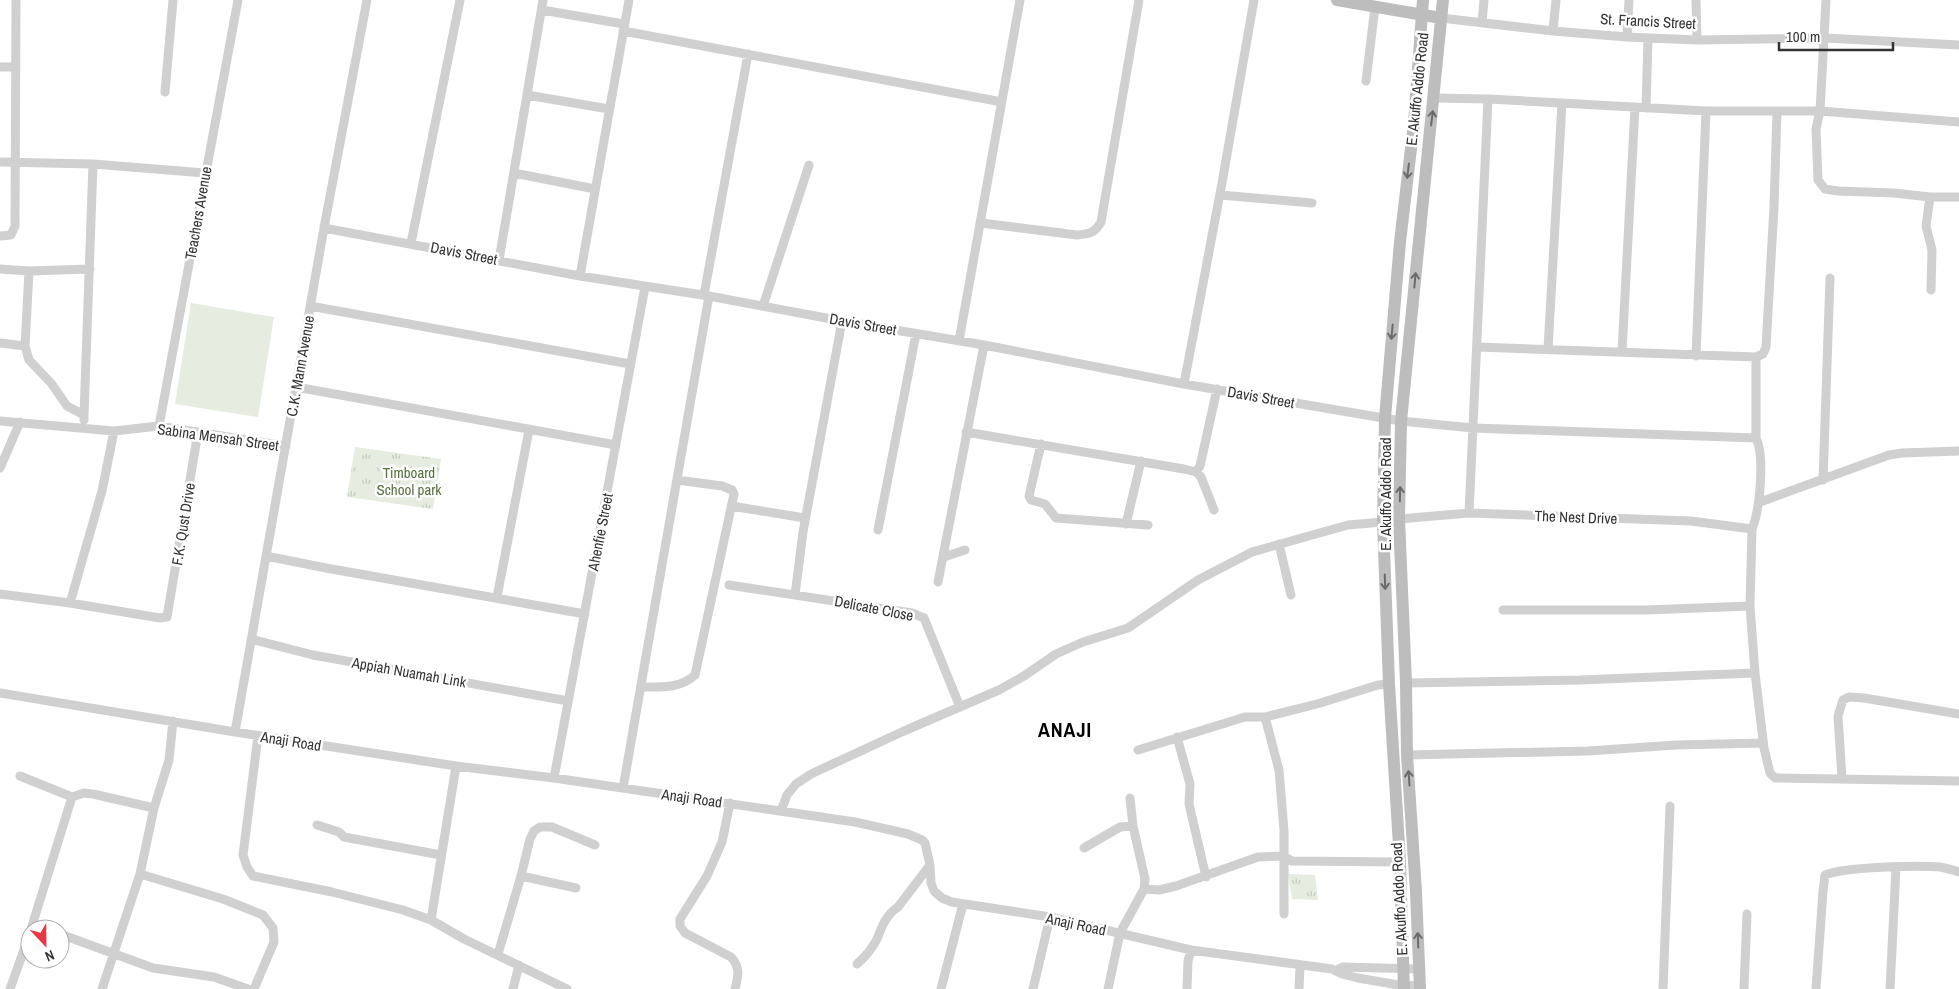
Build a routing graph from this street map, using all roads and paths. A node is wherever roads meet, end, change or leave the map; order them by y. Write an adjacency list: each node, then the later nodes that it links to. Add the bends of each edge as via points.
1 (16, 0): 33 (street)
2 (173, 0): 35 (street)
3 (238, 0): 52 (street, Teachers Avenue)
4 (367, 0): 60 (street, C.K. Mann Avenue)
5 (460, 0): 62 (street)
6 (544, 0): 20 (street)
7 (629, 0): 24 (street)
8 (1020, 0): 39 (street)
9 (1139, 0): 59 (street, via 1097,230 1077,235)
10 (1254, 0): 55 (street)
11 (1337, 0): 19 (main road, St. Francis Street)
12 (1423, 0): 21 (main road, E. Akuffo Addo Road)
13 (1443, 0): 22 (main road, E. Akuffo Addo Road)
14 (1484, 0): 23 (street)
15 (1556, 0): 25 (street)
16 (1629, 0): 26 (street)
17 (1696, 0): 29 (street)
18 (1826, 0): 28 (street)
19 (1374, 7): 21 (main road, St. Francis Street); 34 (street)
20 (542, 10): 24 (street); 36 (street)
21 (1422, 14): 22 (main road, St. Francis Street); 90 (main road, E. Akuffo Addo Road, one-way to 90)
22 (1440, 18): 23 (street, St. Francis Street); 37 (main road, E. Akuffo Addo Road)
23 (1482, 23): 25 (street, St. Francis Street)
24 (623, 28): 31 (street); 43 (street)
25 (1553, 31): 26 (street, St. Francis Street)
26 (1627, 37): 27 (street, St. Francis Street)
27 (1648, 38): 29 (street, St. Francis Street); 42 (street)
28 (1825, 38): 29 (street, St. Francis Street); 30 (street, St. Francis Street); 45 (street)
29 (1697, 40)
30 (1959, 45)
31 (748, 54): 39 (street); 71 (street)
32 (0, 67): 33 (street)
33 (16, 67): 49 (street)
34 (1366, 81)
35 (165, 92)
36 (527, 95): 43 (street); 53 (street)
37 (1434, 98): 38 (street); 92 (main road, E. Akuffo Addo Road, one-way to 37)
38 (1488, 99): 40 (street); 80 (street)
39 (1002, 102): 59 (street)
40 (1562, 103): 41 (street); 81 (street)
41 (1635, 107): 42 (street); 82 (street)
42 (1646, 108): 44 (street)
43 (609, 109): 54 (street)
44 (1706, 111): 46 (street); 83 (street)
45 (1820, 111): 46 (street); 47 (street); 56 (street, via 1816,129 1818,180 1825,189)
46 (1777, 112): 84 (street, via 1766,347 1763,354)
47 (1959, 122)
48 (0, 162): 49 (street)
49 (16, 162): 50 (street); 61 (street, via 14,232)
50 (93, 164): 52 (street); 65 (street)
51 (809, 165): 73 (street)
52 (205, 173): 94 (street, Teachers Avenue)
53 (514, 173): 54 (street); 63 (street)
54 (595, 189): 67 (street)
55 (1220, 195): 58 (street); 86 (street)
56 (1930, 197): 57 (street); 70 (street, via 1926,226 1932,250)
57 (1959, 197)
58 (1312, 203)
59 (981, 223): 76 (street)
60 (324, 228): 62 (street, Davis Street); 72 (street, C.K. Mann Avenue)
61 (0, 236)
62 (411, 243): 63 (street, Davis Street)
63 (499, 260): 67 (street, Davis Street)
64 (0, 269): 66 (street)
65 (90, 269): 66 (street); 89 (street)
66 (30, 271): 79 (street)
67 (580, 276): 69 (street, Davis Street)
68 (1830, 278): 110 (street)
69 (645, 287): 71 (street, Davis Street); 85 (street, Ahenfie Street)
70 (1931, 290)
71 (707, 296): 73 (street, Davis Street); 109 (street)
72 (310, 306): 85 (street); 87 (street, C.K. Mann Avenue)
73 (763, 306): 74 (street, Davis Street)
74 (842, 321): 75 (street, Davis Street); 115 (street)
75 (916, 334): 76 (street, Davis Street); 121 (street)
76 (959, 341): 78 (street, Davis Street)
77 (0, 343): 79 (street)
78 (984, 345): 86 (street, Davis Street); 100 (street)
79 (25, 346): 89 (street, via 29,360 67,406)
80 (1477, 346): 81 (street); 96 (street)
81 (1548, 349): 82 (street)
82 (1622, 352): 83 (street)
83 (1696, 356): 84 (street)
84 (1756, 357): 101 (street)
85 (630, 364): 103 (street, Ahenfie Street)
86 (1184, 384): 88 (street, Davis Street)
87 (296, 387): 98 (street); 104 (street, C.K. Mann Avenue)
88 (1217, 389): 90 (street, Davis Street); 108 (street)
89 (84, 415): 95 (street)
90 (1385, 418): 92 (street, Davis Street); 117 (main road, E. Akuffo Addo Road)
91 (0, 421): 93 (street, Sabina Mensah Street)
92 (1401, 421): 96 (street, Davis Street); 116 (main road, E. Akuffo Addo Road, one-way to 92)
93 (20, 422): 95 (street, Sabina Mensah Street); 107 (street)
94 (159, 426): 97 (street, Sabina Mensah Street); 99 (street, Sabina Mensah Street)
95 (84, 428): 97 (street, Sabina Mensah Street)
96 (1473, 428): 101 (street, Davis Street); 114 (street)
97 (114, 430): 132 (street, via 102,491)
98 (529, 430): 103 (street); 131 (street)
99 (198, 432): 104 (street, Sabina Mensah Street); 132 (street, F.K. Qust Drive, via 167,616 160,618)
100 (966, 432): 102 (street); 125 (street)
101 (1756, 438): 111 (street, via 1760,452)
102 (1041, 444): 106 (street); 118 (street, via 1029,496 1031,500 1045,504 1056,518)
103 (616, 445): 135 (street, Ahenfie Street)
104 (286, 446): 124 (street, C.K. Mann Avenue)
105 (1959, 452): 110 (street, via 1889,455)
106 (1141, 461): 108 (street); 118 (street)
107 (0, 468)
108 (1196, 472): 113 (street)
109 (677, 480): 112 (street, via 732,490); 140 (street)
110 (1822, 480): 111 (street)
111 (1760, 502): 120 (street)
112 (731, 506): 115 (street); 140 (street, via 695,675 688,682 671,686)
113 (1214, 510)
114 (1469, 513): 116 (street, The Nest Drive); 120 (street, The Nest Drive, via 1691,521)
115 (806, 518): 130 (street)
116 (1399, 519): 138 (main road, E. Akuffo Addo Road)
117 (1382, 522): 122 (street, via 1348,525); 139 (main road, E. Akuffo Addo Road, one-way to 139)
118 (1126, 524): 119 (street)
119 (1148, 525)
120 (1752, 529): 133 (street)
121 (878, 530)
122 (1279, 544): 129 (street); 143 (street, via 1252,552 1198,580 1128,628 1056,654 1016,681)
123 (965, 550): 125 (street)
124 (266, 556): 131 (street); 136 (street, C.K. Mann Avenue)
125 (944, 557): 126 (street)
126 (938, 582)
127 (729, 585): 130 (street, Delicate Close)
128 (0, 594): 132 (street)
129 (1291, 594)
130 (795, 595): 143 (street, Delicate Close, via 912,613 924,618)
131 (497, 597): 135 (street)
132 (70, 603)
133 (1750, 606): 134 (street); 137 (street)
134 (1503, 610)
135 (585, 614): 142 (street, Ahenfie Street)
136 (251, 639): 142 (street, Appiah Nuamah Link, via 313,655); 147 (street, C.K. Mann Avenue)
137 (1755, 673): 138 (street); 150 (street)
138 (1406, 683): 152 (main road, E. Akuffo Addo Road)
139 (1389, 684): 145 (street, via 1378,684); 171 (main road, E. Akuffo Addo Road)
140 (641, 687): 158 (street)
141 (0, 693): 146 (street, Anaji Road)
142 (568, 701): 155 (street, Ahenfie Street)
143 (960, 707): 164 (street, via 810,774 787,795)
144 (1959, 714): 156 (street, via 1864,698 1843,700 1838,716)
145 (1265, 717): 149 (street, via 1245,717); 170 (street, via 1280,770)
146 (173, 721): 147 (street, Anaji Road); 163 (street, via 170,760)
147 (235, 732): 148 (street, Anaji Road)
148 (258, 736): 153 (street, Anaji Road); 185 (street, via 243,855 253,876 332,892)
149 (1177, 737): 151 (street); 177 (street, via 1190,784 1189,804)
150 (1764, 743): 152 (street); 156 (street, via 1770,773 1775,778)
151 (1138, 750)
152 (1407, 755): 196 (main road, E. Akuffo Addo Road, one-way to 152)
153 (456, 766): 155 (street, Anaji Road); 169 (street)
154 (20, 776): 159 (street)
155 (554, 778): 158 (street, Anaji Road)
156 (1842, 778): 157 (street)
157 (1959, 782)
158 (623, 788): 161 (street, Anaji Road)
159 (72, 798): 163 (street, via 84,793 93,794); 184 (street)
160 (1130, 798): 166 (street)
161 (730, 803): 164 (street, Anaji Road); 206 (street, via 722,842 707,876 680,919 680,926 685,934 731,957 739,972)
162 (1670, 806): 212 (street)
163 (154, 808): 175 (street)
164 (781, 810): 172 (street, Anaji Road, via 908,834 925,843)
165 (317, 825): 169 (street, via 339,832 344,838)
166 (1132, 826): 168 (street, via 1120,827); 179 (street, via 1145,879)
167 (595, 845): 176 (street, via 552,827 540,828 530,838)
168 (1084, 848)
169 (441, 855): 185 (street)
170 (1283, 856): 171 (street, via 1292,861); 177 (street, via 1258,857); 181 (street)
171 (1400, 862): 195 (main road, E. Akuffo Addo Road)
172 (930, 865): 180 (street, Anaji Road, via 934,891 942,898); 192 (street, via 891,912 871,949)
173 (1896, 868): 174 (street, via 1942,867); 214 (street, via 1840,871 1826,875); 215 (street)
174 (1959, 872)
175 (140, 874): 190 (street); 203 (street, via 223,899 263,916 273,928 274,942)
176 (522, 876): 178 (street); 189 (street)
177 (1206, 877): 179 (street, via 1159,890)
178 (576, 888)
179 (1144, 890): 186 (street)
180 (963, 904): 183 (street, Anaji Road); 207 (street)
181 (1284, 914)
182 (1747, 914): 213 (street)
183 (1050, 917): 186 (street, Anaji Road); 208 (street)
184 (35, 919)
185 (431, 920): 189 (street)
186 (1120, 933): 188 (street, Anaji Road); 209 (street)
187 (70, 938): 190 (street)
188 (1191, 950): 194 (street, Anaji Road); 210 (street)
189 (498, 954): 193 (street)
190 (112, 955): 201 (street); 202 (street, via 153,968 214,977)
191 (20, 962): 200 (street)
192 (857, 964)
193 (518, 965): 204 (street); 205 (street)
194 (1300, 966): 197 (street, Anaji Road); 211 (street)
195 (1404, 968): 196 (street, Anaji Road); 197 (street, Anaji Road, via 1343,967); 198 (main road, E. Akuffo Addo Road)
196 (1419, 969): 199 (main road, E. Akuffo Addo Road)
197 (1337, 970): 198 (street, Anaji Road, via 1342,974)
198 (1404, 987): 199 (street, Anaji Road)
199 (1420, 987)
200 (10, 989)
201 (102, 989)
202 (248, 989)
203 (254, 989)
204 (513, 989)
205 (567, 989)
206 (735, 989)
207 (941, 989)
208 (1033, 989)
209 (1108, 989)
210 (1187, 989)
211 (1299, 989)
212 (1663, 989)
213 (1744, 989)
214 (1816, 989)
215 (1890, 989)

